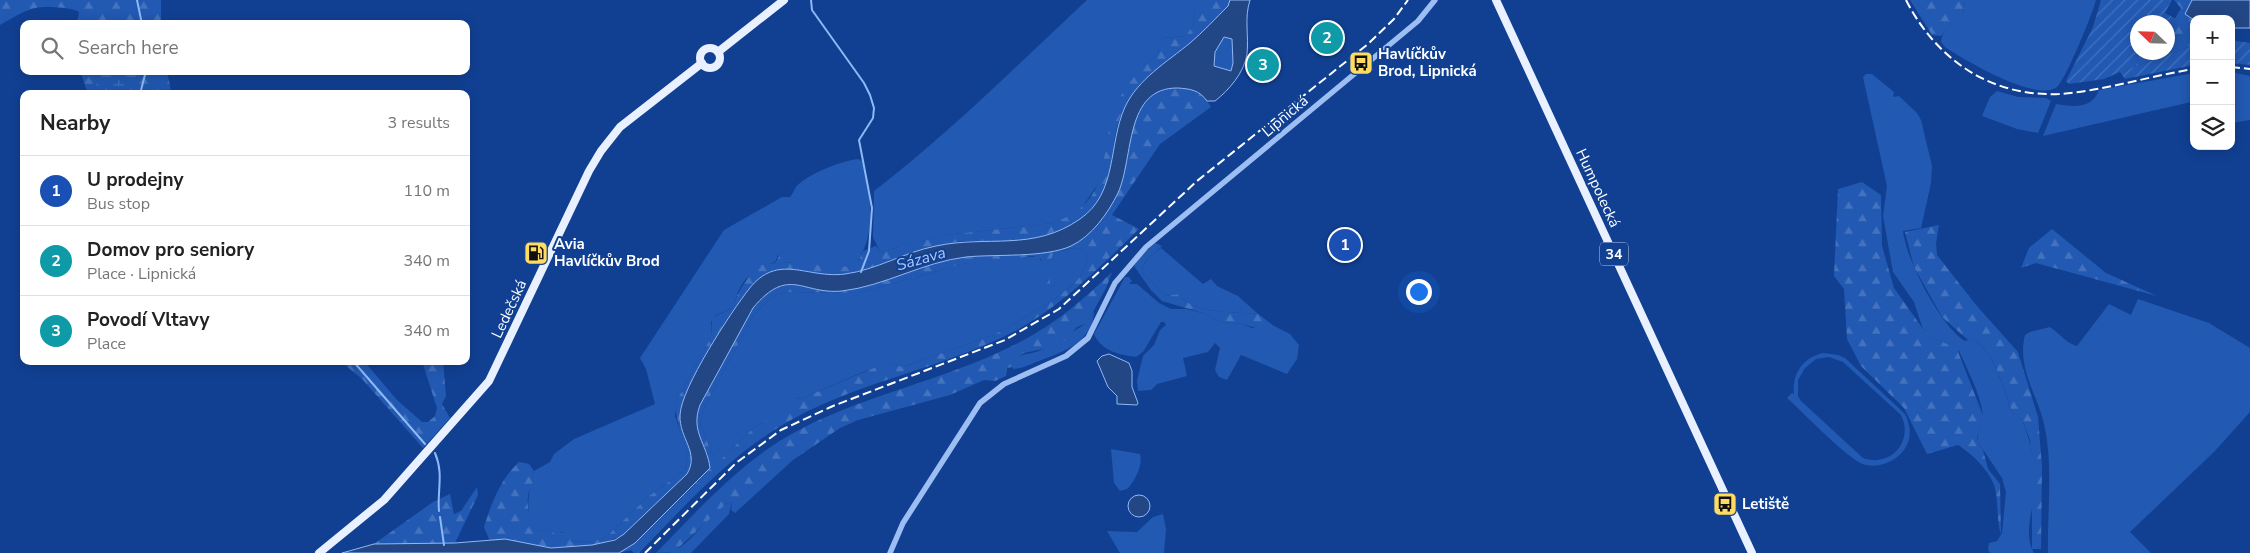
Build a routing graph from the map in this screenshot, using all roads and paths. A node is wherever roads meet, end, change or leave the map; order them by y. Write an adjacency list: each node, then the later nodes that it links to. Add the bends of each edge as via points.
1 (784, 0): 4 (main road, Ledečská)
2 (1435, 0): 7 (street, Lipnická, via 1418,21 1146,247 1115,283 1088,338 1066,356 1004,384 980,403 903,523)
3 (1496, 0): 8 (main road, Humpolecká / 34)
4 (718, 52): 5 (main road, Ledečská, via 704,50); 5 (main road, Ledečská, via 720,58 716,66 707,67)
5 (702, 63): 6 (main road, Ledečská, via 620,127 600,151 488,381 384,500)
6 (319, 553)
7 (890, 553)
8 (1752, 553)

